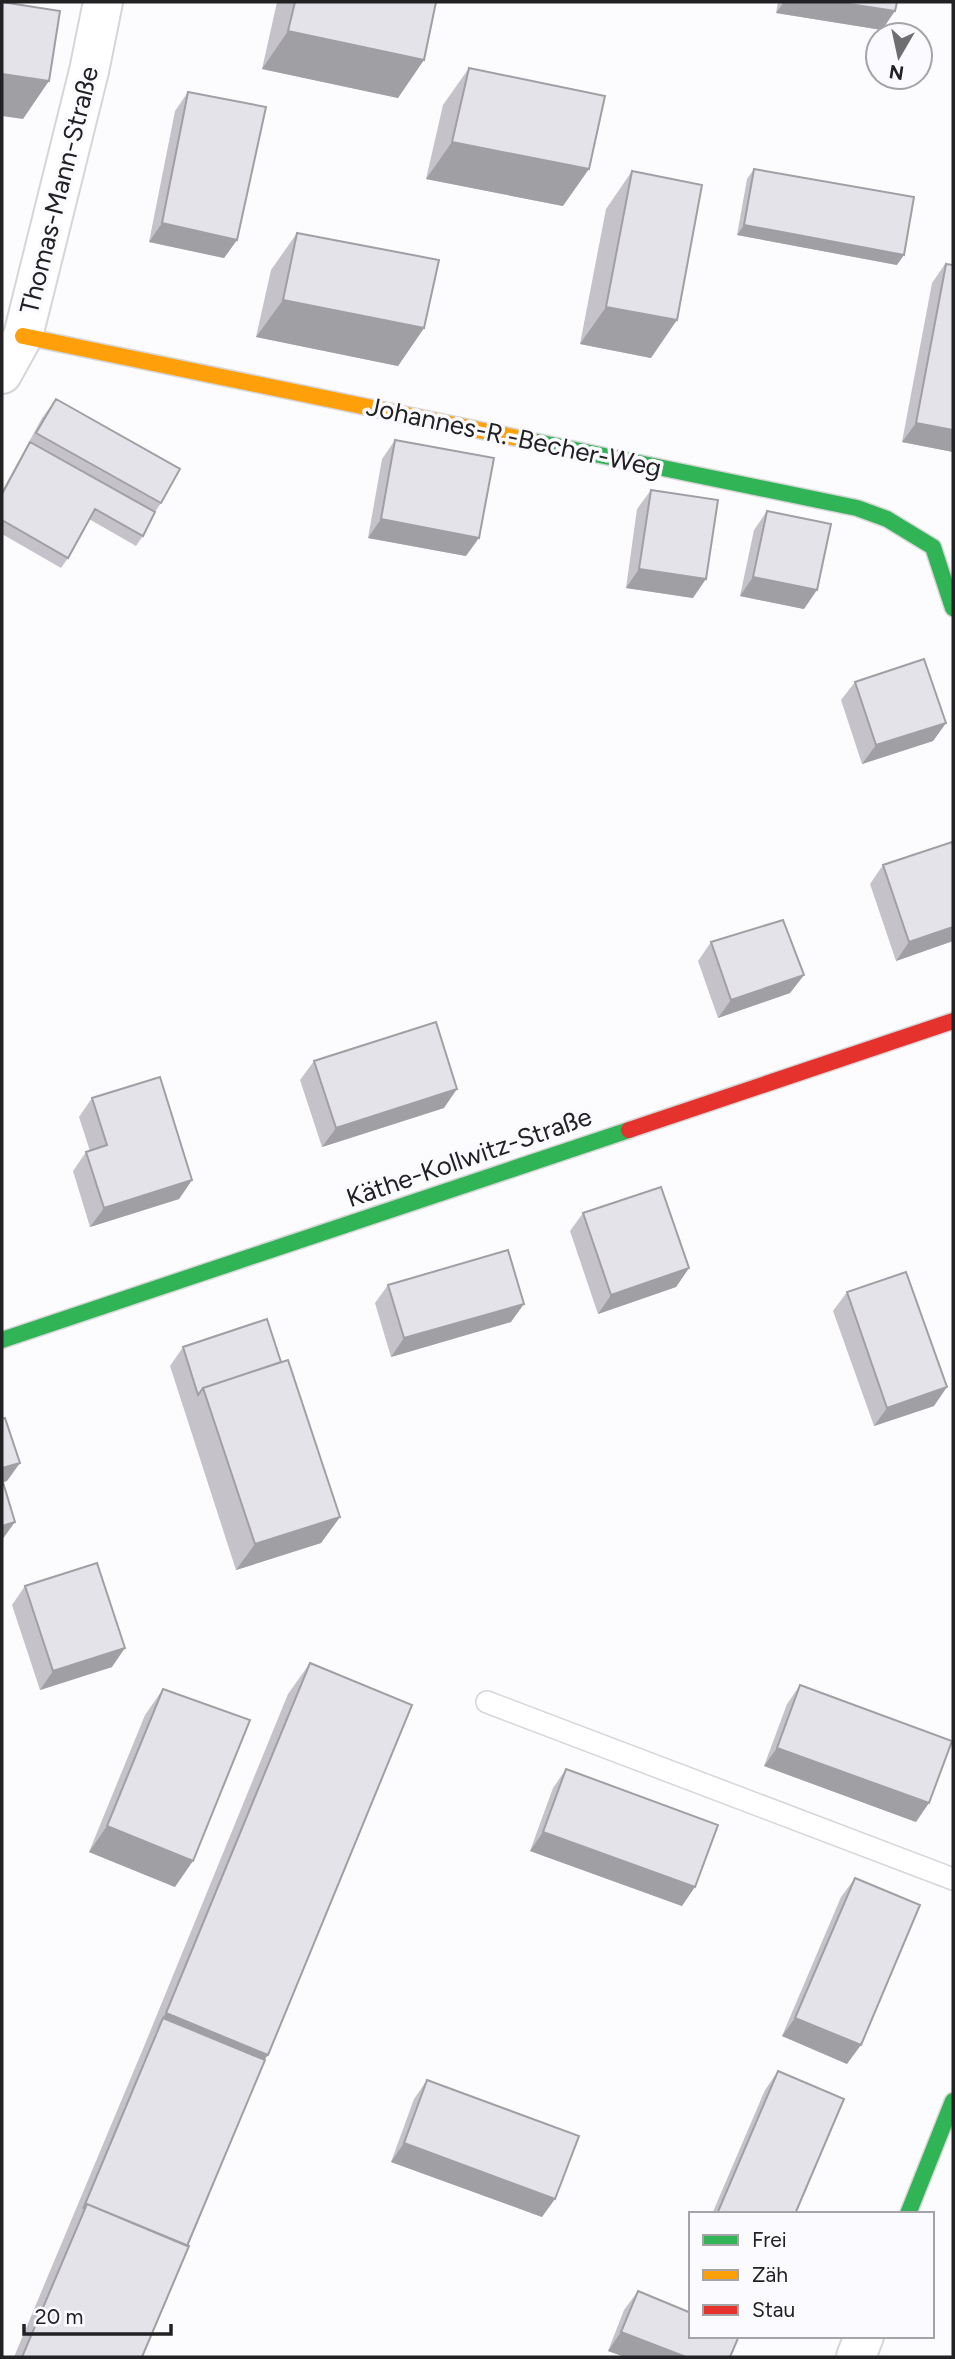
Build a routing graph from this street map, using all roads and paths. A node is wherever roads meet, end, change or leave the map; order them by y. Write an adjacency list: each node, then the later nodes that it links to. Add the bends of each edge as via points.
1 (103, 2): 2 (street, Thomas-Mann-Straße)
2 (23, 336): 3 (street, Thomas-Mann-Straße); 4 (street, Johannes-R.-Becher-Weg, via 857,508 887,519 933,547)
3 (2, 374)
4 (953, 608)
5 (953, 1021): 6 (street, Käthe-Kollwitz-Straße)
6 (2, 1340)
7 (487, 1702): 8 (lane)
8 (953, 1879)
9 (953, 2101): 10 (street)
10 (909, 2212)
11 (863, 2338): 12 (street)
12 (856, 2357)

